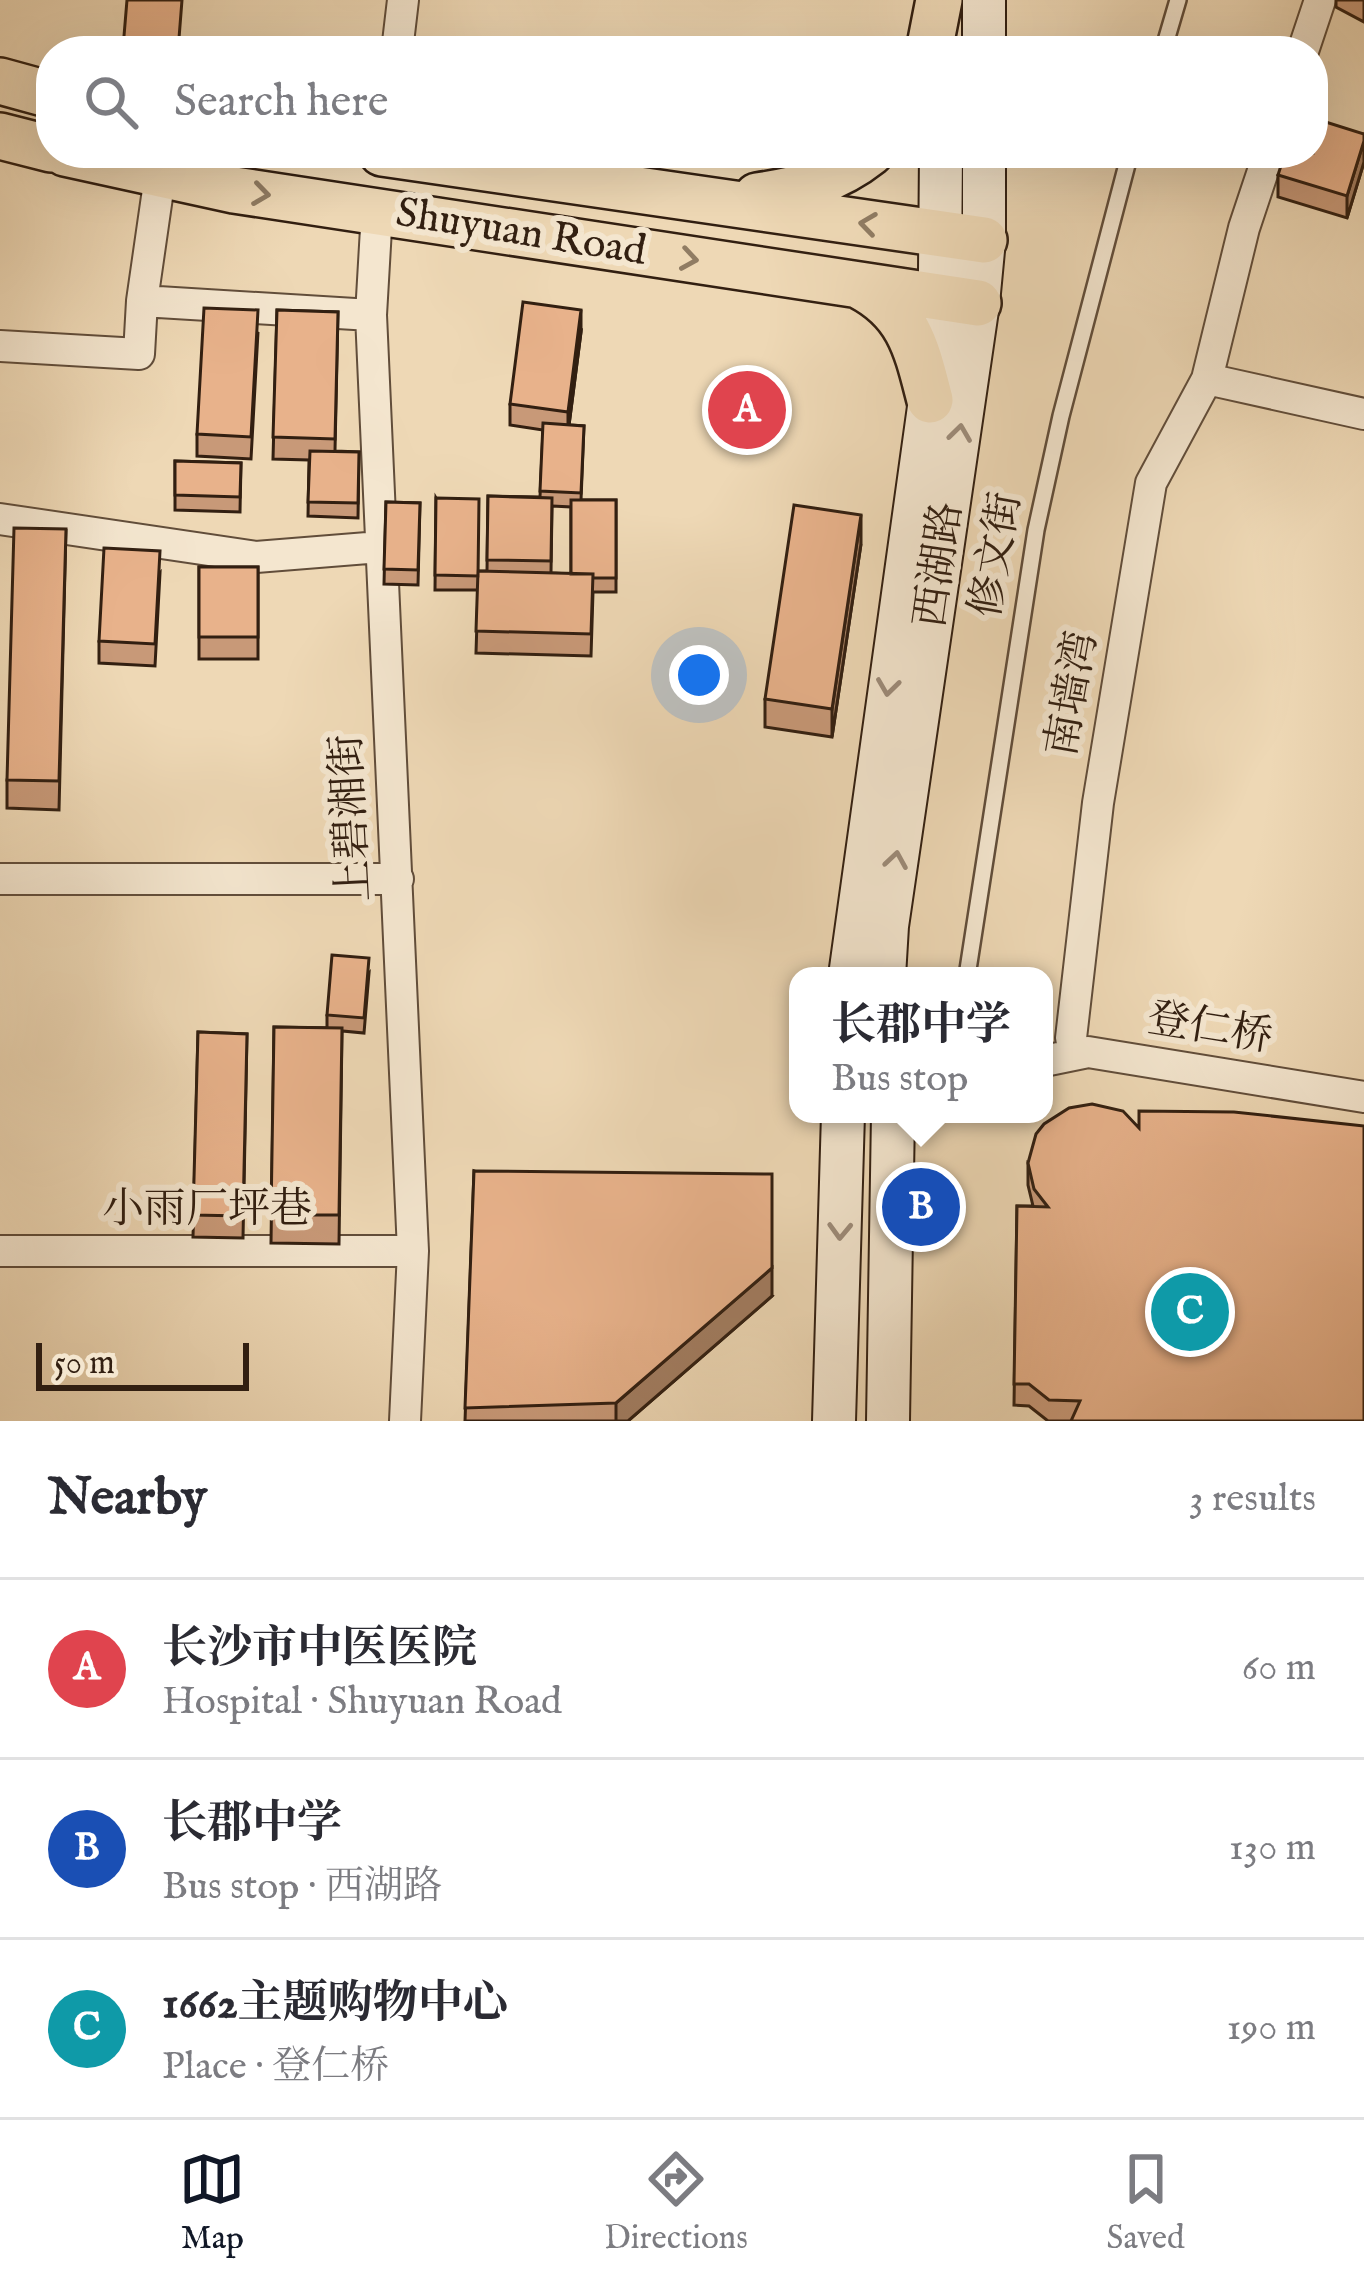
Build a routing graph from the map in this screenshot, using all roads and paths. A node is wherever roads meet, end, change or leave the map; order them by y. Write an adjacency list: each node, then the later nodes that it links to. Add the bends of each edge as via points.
1 (403, 0): 6 (street)
2 (940, 0): 7 (main road); 8 (main road)
3 (984, 0): 9 (main road)
4 (1178, 0): 10 (lane)
5 (1320, 0): 11 (street)
6 (399, 36)
7 (932, 36)
8 (940, 36)
9 (984, 36)
10 (1167, 36)
11 (1308, 36)
12 (0, 81): 13 (main road)
13 (36, 91)
14 (0, 136): 15 (main road)
15 (36, 145)
16 (127, 168): 23 (main road, Shuyuan Road)
17 (485, 168): 24 (main road, Shuyuan Road)
18 (849, 168): 24 (main road, via 790,192)
19 (945, 168): 26 (main road, 西湖路)
20 (980, 168): 26 (main road, 西湖路)
21 (1126, 168): 41 (lane, 修文街, via 1036,530)
22 (1264, 168): 32 (street, 南墙湾)
23 (160, 176): 25 (main road, Shuyuan Road, one-way to 25); 29 (street)
24 (700, 200): 26 (main road, Shuyuan Road, one-way to 24)
25 (377, 212): 27 (main road, Shuyuan Road, one-way to 27); 30 (street, 上碧湘街)
26 (963, 237): 28 (main road, 西湖路)
27 (846, 283): 28 (main road, Shuyuan Road); 33 (main road, via 876,295 904,320)
28 (958, 300): 33 (main road, 西湖路); 40 (main road, 西湖路, one-way to 28)
29 (142, 302): 30 (street); 31 (street, via 139,354)
30 (371, 315): 36 (street, 上碧湘街)
31 (0, 346)
32 (1208, 379): 34 (street); 42 (street, 南墙湾, via 1151,483)
33 (930, 400): 39 (main road, 西湖路, one-way to 39)
34 (1364, 414)
35 (0, 520): 36 (street, via 256,557)
36 (380, 548): 37 (street, 上碧湘街)
37 (398, 878): 38 (street); 49 (street, 上碧湘街)
38 (0, 879)
39 (851, 967)
40 (884, 967)
41 (968, 967)
42 (1057, 1036): 44 (street, 登仁桥)
43 (1053, 1058): 45 (street, 登仁桥, via 1088,1052)
44 (1364, 1084)
45 (1364, 1096)
46 (843, 1123): 50 (main road, one-way to 50)
47 (893, 1123): 52 (main road)
48 (0, 1251): 49 (street, 小雨厂坪巷)
49 (413, 1251): 51 (street, 上碧湘街)
50 (834, 1419)
51 (405, 1421)
52 (888, 1421)

